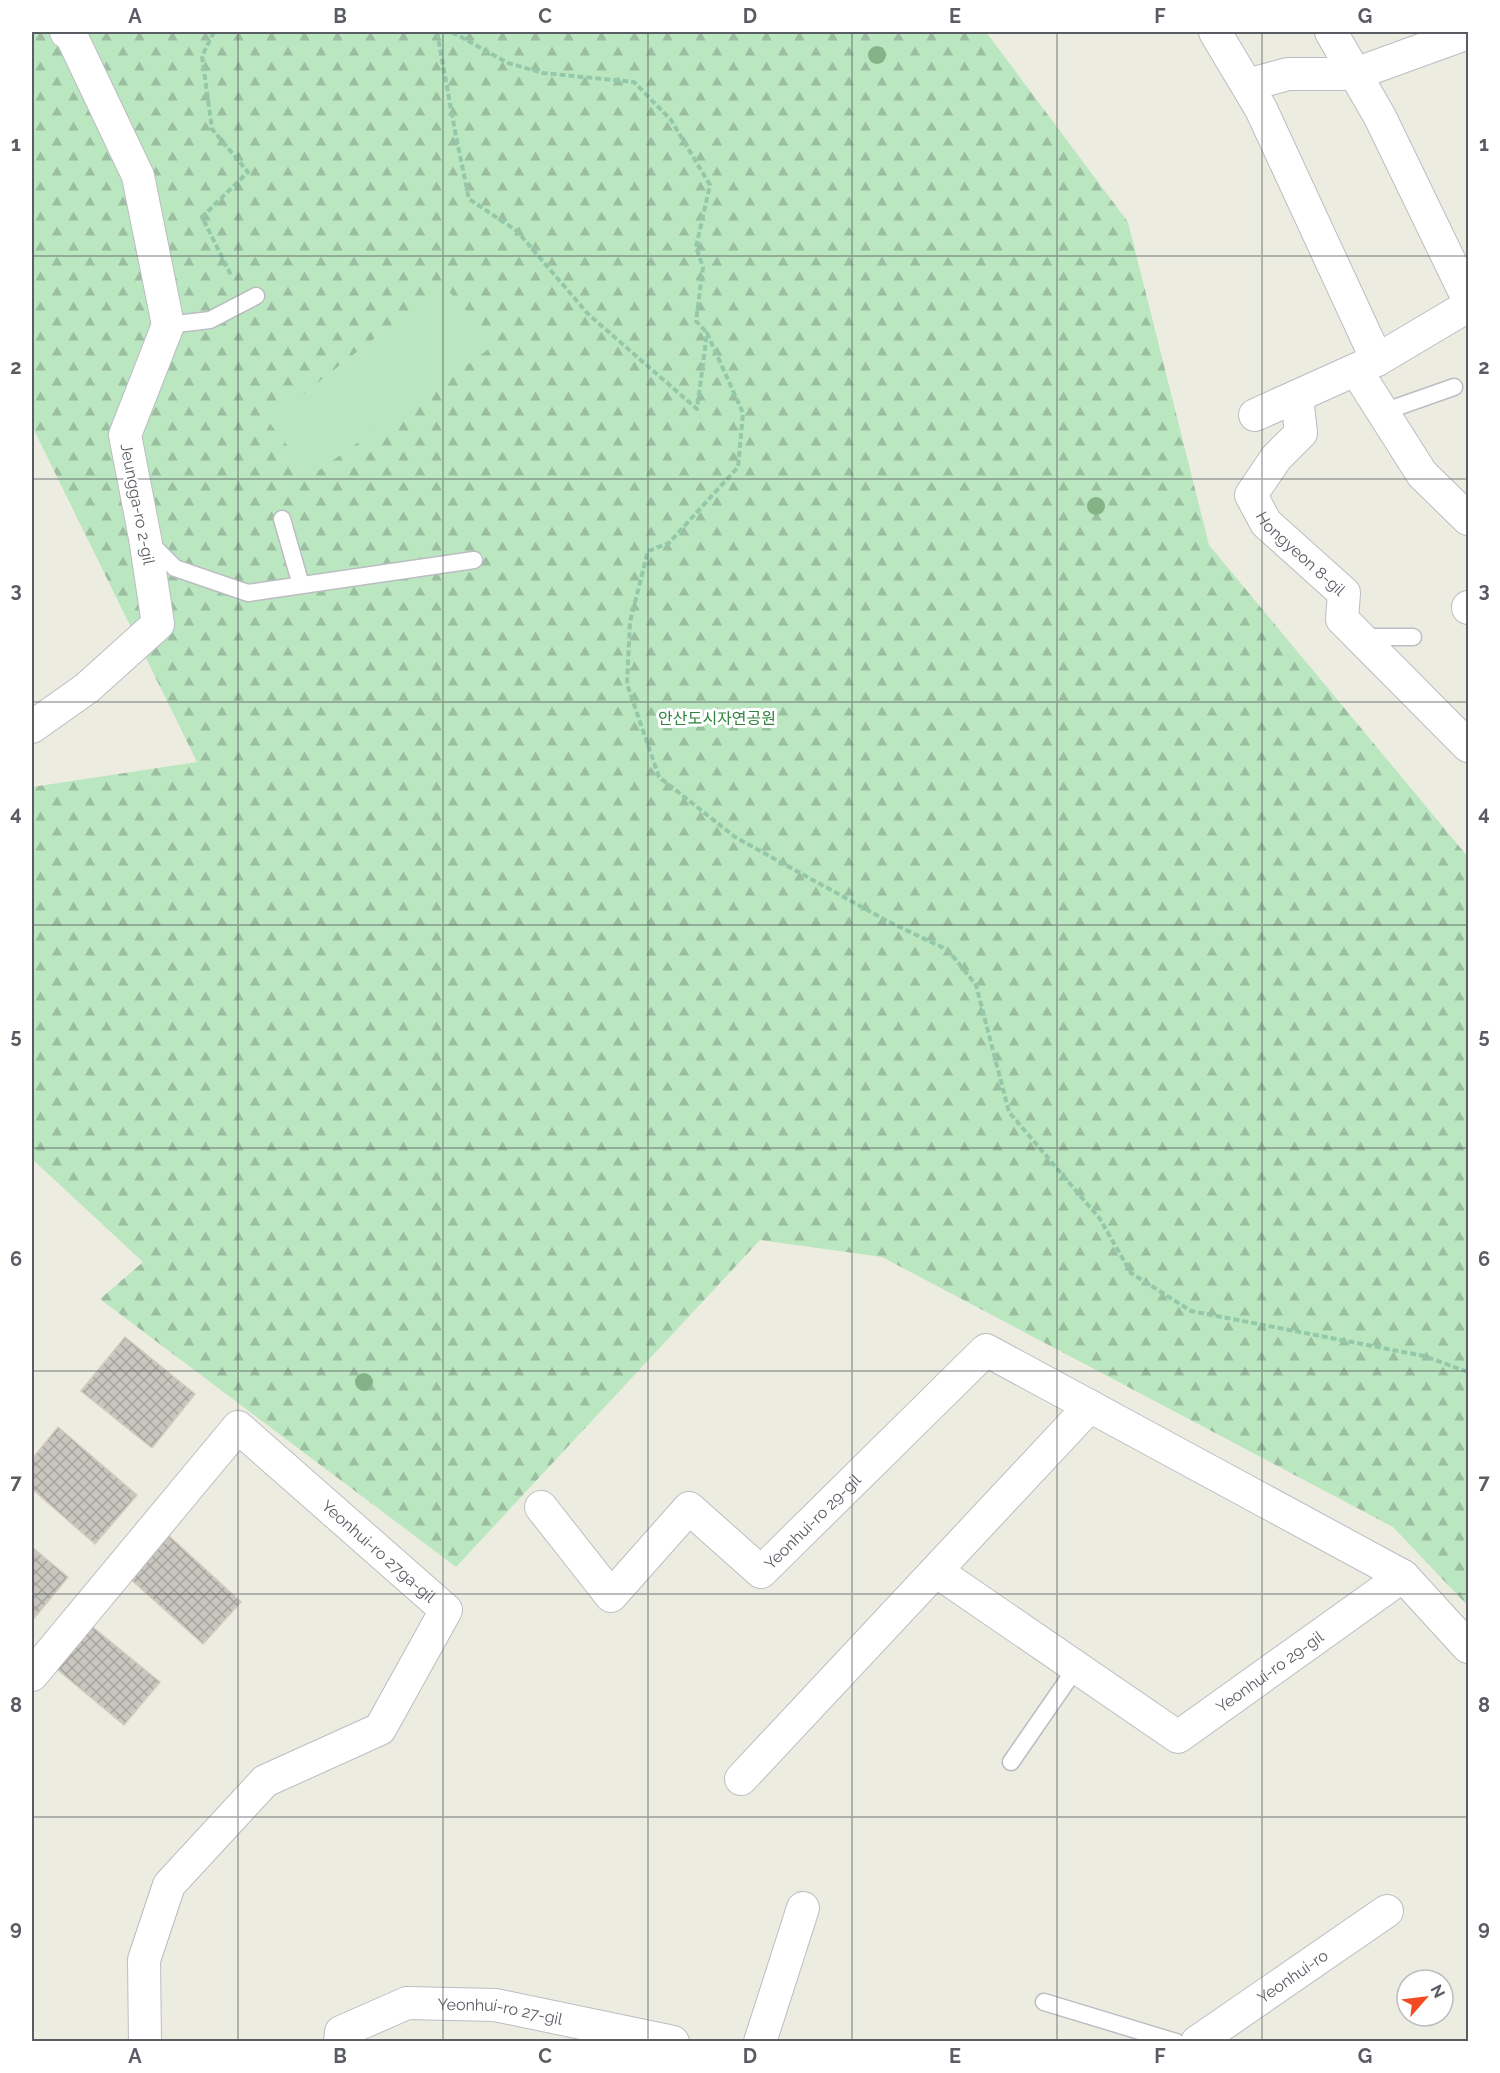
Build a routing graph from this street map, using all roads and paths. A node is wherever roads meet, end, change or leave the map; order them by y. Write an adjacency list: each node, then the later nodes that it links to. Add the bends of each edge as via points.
1 (66, 32): 13 (street, via 71,35 138,176)
2 (214, 32): 10 (path, via 202,56 212,129 248,172 202,217)
3 (437, 32): 14 (path, via 469,199 517,231 588,314 698,409)
4 (452, 32): 14 (path, via 508,63 543,73 634,82 671,120 710,185 696,247 703,267 696,321)
5 (1215, 32): 9 (street)
6 (1331, 32): 8 (street)
7 (1468, 33): 8 (street)
8 (1355, 74): 9 (street, via 1288,74); 11 (street, via 1380,117)
9 (1247, 85): 15 (street, via 1261,109)
10 (250, 299): 13 (lane, via 210,320)
11 (1468, 299)
12 (1468, 306): 15 (street)
13 (168, 325): 22 (street, Jeungga-ro 2-gil, via 125,435)
14 (707, 333): 29 (path, via 743,413 738,467 669,543 648,551 630,622 627,684 659,777 735,837 948,950 976,985 1009,1112 1100,1219 1131,1273 1191,1311 1424,1356)
15 (1366, 365): 17 (street); 18 (street)
16 (1454, 387): 18 (lane)
17 (1297, 397): 19 (street); 25 (street, Hongyeon 8-gil, via 1301,433 1276,458 1251,495 1266,523 1344,593 1342,619)
18 (1383, 412): 21 (street, via 1422,474)
19 (1256, 416)
20 (282, 519): 24 (lane)
21 (1468, 519)
22 (145, 538): 24 (lane, via 175,568 248,593); 27 (street, Jeungga-ro 2-gil, via 158,624 87,687)
23 (474, 560): 24 (lane)
24 (301, 585)
25 (1359, 637): 26 (lane); 28 (street, Hongyeon 8-gil)
26 (1413, 637)
27 (32, 727)
28 (1468, 746)
29 (1468, 1372)
30 (1090, 1406): 31 (street, Yeonhui-ro 29-gil, via 986,1350 761,1572 689,1508 611,1596); 32 (street); 33 (street, Yeonhui-ro 29-gil)
31 (541, 1508)
32 (936, 1570): 35 (street, Yeonhui-ro 29-gil); 38 (street)
33 (1403, 1576): 34 (street, Yeonhui-ro 29-gil); 35 (street, Yeonhui-ro 29-gil, via 1178,1737)
34 (1468, 1647)
35 (1076, 1668): 37 (lane)
36 (32, 1675): 42 (street, Yeonhui-ro 27ga-gil, via 238,1427 446,1610 380,1729 265,1781 169,1885 144,1960)
37 (1011, 1762)
38 (741, 1779)
39 (803, 1908): 45 (street)
40 (1387, 1911): 47 (street, Yeonhui-ro)
41 (1044, 2002): 46 (lane)
42 (145, 2042)
43 (340, 2042): 44 (street, Yeonhui-ro 27-gil, via 341,2032 407,2004 495,2005)
44 (673, 2042)
45 (760, 2042)
46 (1176, 2042)
47 (1197, 2042)

